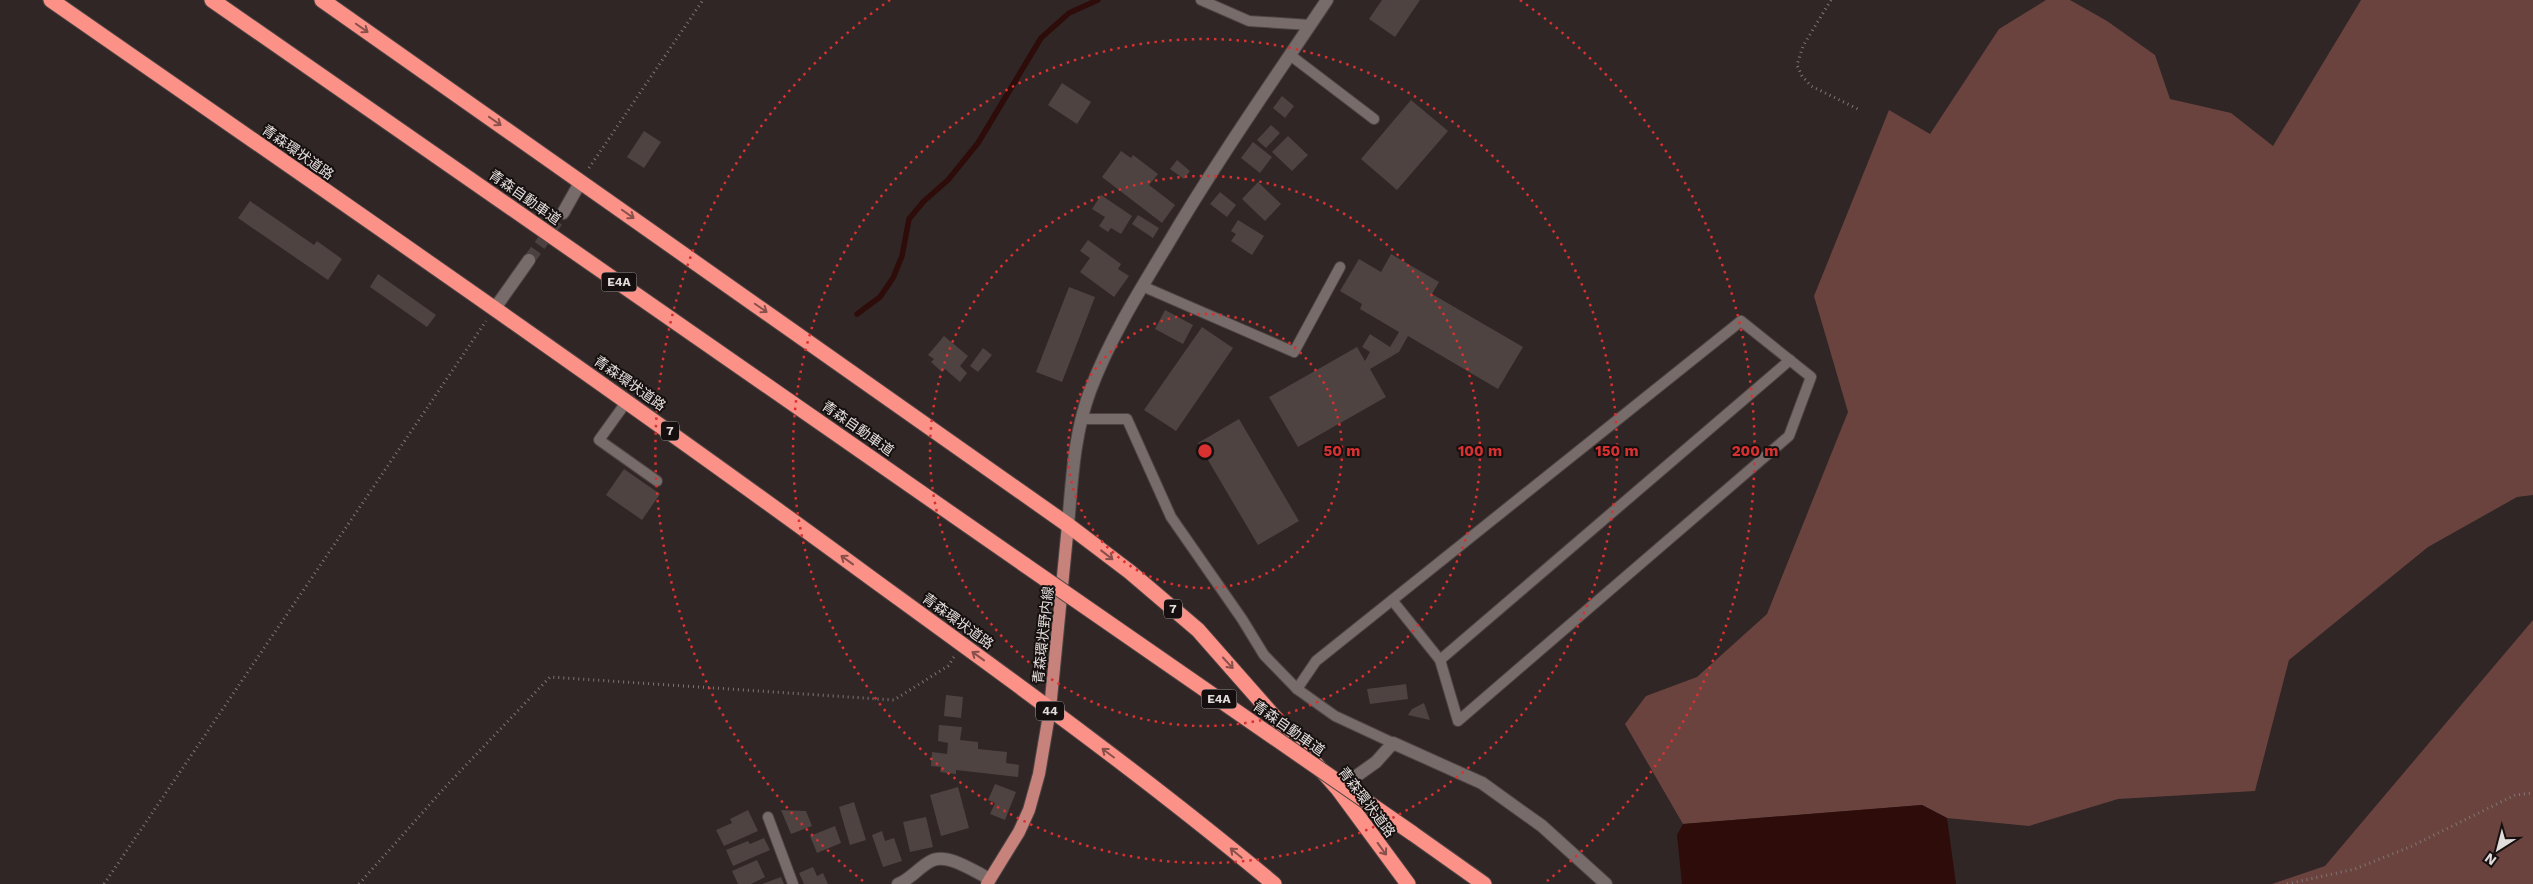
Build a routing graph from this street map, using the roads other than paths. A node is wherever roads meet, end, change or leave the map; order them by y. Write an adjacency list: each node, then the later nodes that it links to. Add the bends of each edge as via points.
1 (51, 0): 14 (highway, 青森環状道路 / 7)
2 (212, 0): 32 (highway, 青森自動車道 / E4A, bridge)
3 (322, 0): 9 (highway, 青森環状道路 / 7, one-way to 9)
4 (1202, 0): 6 (lane, via 1248,21)
5 (1327, 0): 6 (street)
6 (1310, 25): 7 (street)
7 (1290, 55): 8 (lane); 13 (street, via 1213,168)
8 (1374, 119)
9 (581, 181): 10 (street); 19 (highway, 青森環状道路 / 7, one-way to 19)
10 (563, 213)
11 (529, 260): 14 (street)
12 (1340, 267): 13 (lane, via 1294,352)
13 (1142, 286): 17 (street, via 1111,344 1090,391)
14 (495, 308): 16 (highway, 青森環状道路 / 7)
15 (1790, 360): 20 (lane, via 1742,321); 21 (lane); 21 (lane, via 1811,377 1789,436 1458,721)
16 (627, 401): 18 (lane, via 599,440); 23 (highway, 青森環状道路 / 7, one-way to 16)
17 (1082, 420): 19 (street, via 1074,454); 22 (lane, via 1127,419 1171,517 1264,655)
18 (658, 481)
19 (1068, 525): 23 (main road, 青森環状野内線 / 44); 25 (highway, 青森環状道路 / 7, one-way to 25, via 1198,630)
20 (1392, 600): 21 (lane); 22 (lane, via 1316,661)
21 (1440, 660)
22 (1297, 689): 24 (lane, via 1335,716)
23 (1050, 709): 27 (main road, 青森環状野内線 / 44, via 1029,810); 30 (highway, 青森環状道路 / 7, one-way to 23)
24 (1393, 743): 25 (street, via 1376,762); 33 (street, via 1482,784 1542,826)
25 (1338, 789): 31 (highway, 青森環状道路 / 7, one-way to 31)
26 (768, 817): 28 (lane)
27 (988, 881): 29 (street, via 949,860 932,860)
28 (793, 884)
29 (898, 884)
30 (1274, 884)
31 (1408, 884)
32 (1484, 884)
33 (1606, 884)

